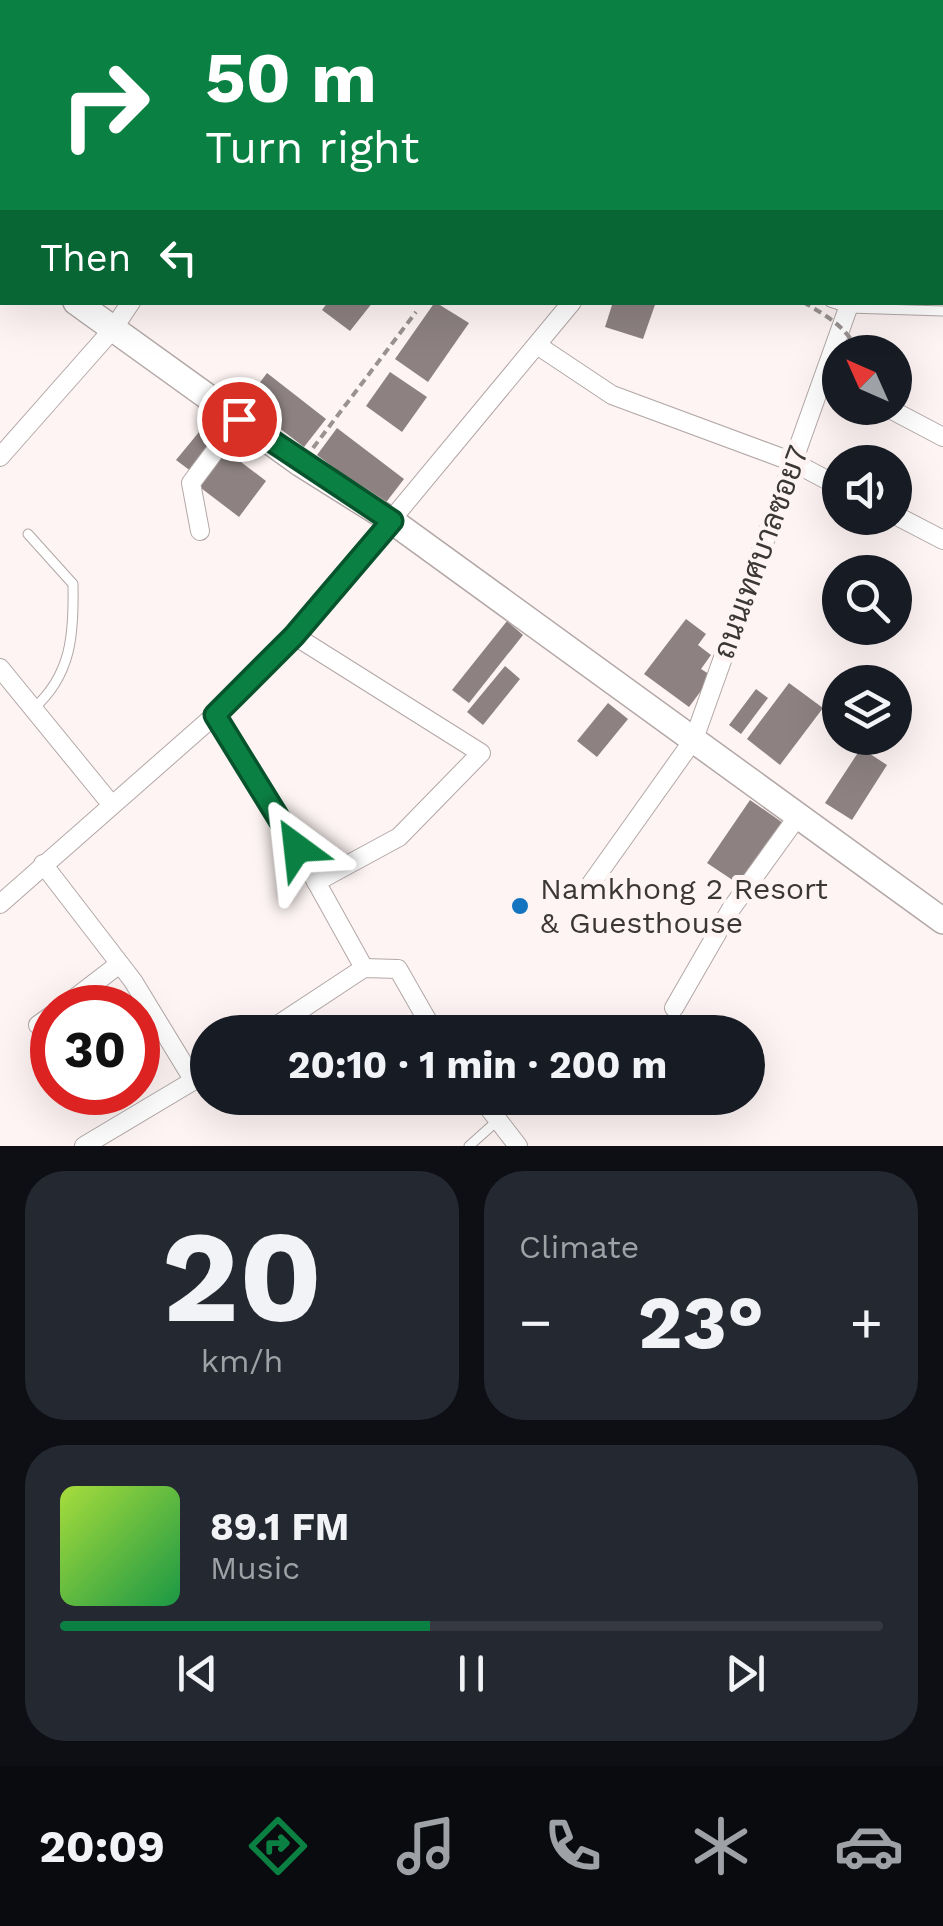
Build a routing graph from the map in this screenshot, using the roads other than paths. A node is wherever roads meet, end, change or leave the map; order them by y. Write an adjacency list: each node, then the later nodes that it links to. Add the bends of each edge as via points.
1 (80, 305): 6 (main road)
2 (129, 305): 6 (street)
3 (570, 305): 8 (street)
4 (839, 305): 5 (lane); 7 (street, ถนนเทศบาลซอย7)
5 (943, 312)
6 (114, 330): 10 (main road); 13 (street)
7 (836, 335)
8 (537, 345): 14 (street, via 612,395); 16 (street)
9 (822, 399): 14 (street, ถนนเทศบาลซอย7)
10 (239, 419): 16 (main road); 18 (street, via 191,483)
11 (912, 420): 12 (street)
12 (943, 436)
13 (0, 457)
14 (792, 462): 15 (street); 25 (street, ถนนเทศบาลซอย7)
15 (822, 478)
16 (392, 521): 21 (street); 25 (main road)
17 (912, 524): 20 (street)
18 (200, 531)
19 (28, 534): 23 (lane, via 73,584 74,640 53,692)
20 (943, 540)
21 (294, 636): 24 (street); 29 (street, via 481,752 398,837)
22 (0, 668): 23 (street)
23 (33, 709): 26 (street)
24 (215, 715): 26 (street); 29 (street)
25 (694, 739): 27 (main road); 30 (street, ถนนเทศบาลซอย7)
26 (111, 804): 28 (street)
27 (798, 816): 32 (main road); 36 (street)
28 (43, 864): 31 (street); 33 (street)
29 (316, 882): 34 (street)
30 (588, 888)
31 (0, 904)
32 (943, 922)
33 (118, 965): 35 (street); 39 (street)
34 (364, 968): 37 (street); 38 (street, via 398,969)
35 (92, 985)
36 (674, 1008)
37 (293, 1015)
38 (424, 1015)
39 (190, 1062)
40 (190, 1084): 43 (street)
41 (494, 1115): 42 (street)
42 (498, 1120): 44 (lane); 45 (street)
43 (87, 1145)
44 (469, 1146)
45 (518, 1146)

